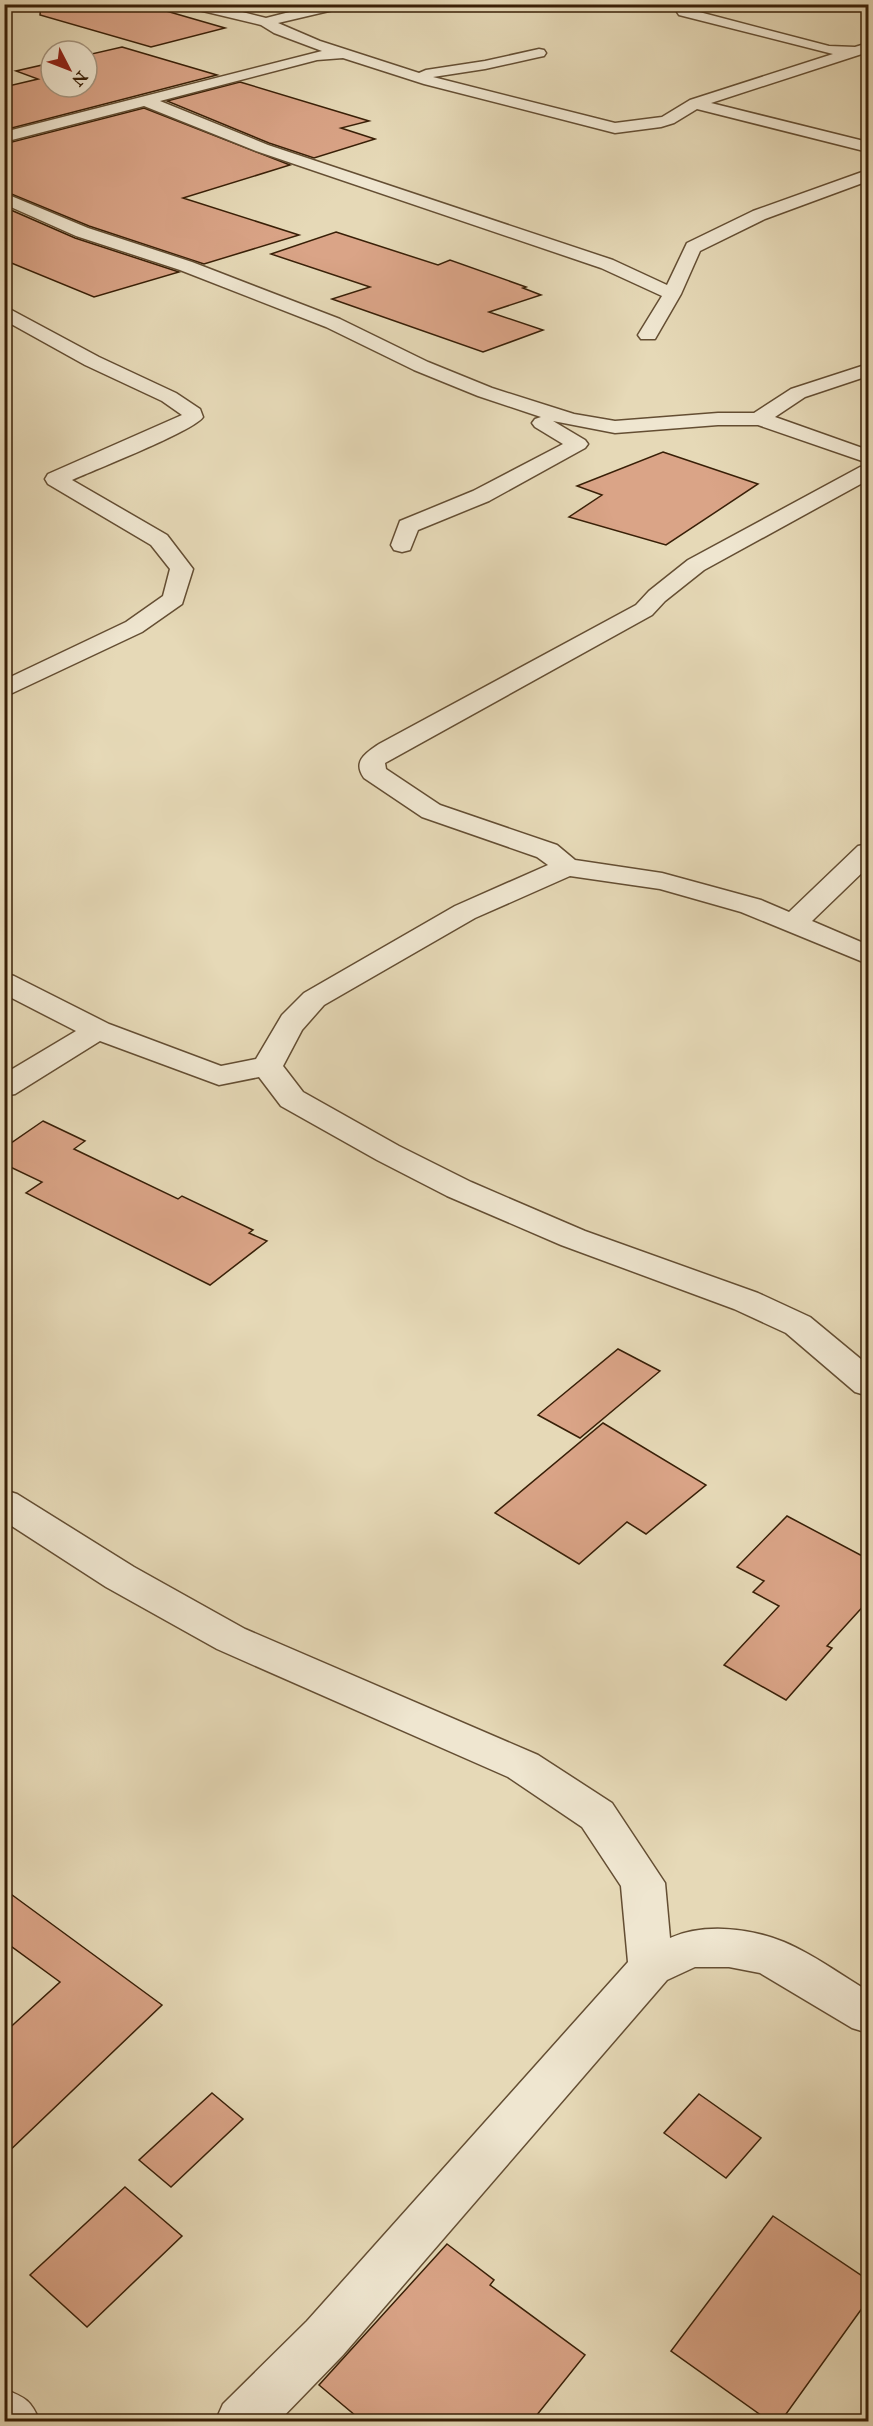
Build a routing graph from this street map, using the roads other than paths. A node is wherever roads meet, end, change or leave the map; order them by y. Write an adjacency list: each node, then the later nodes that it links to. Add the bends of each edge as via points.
1 (191, 4): 4 (street)
2 (341, 4): 4 (street)
3 (684, 12): 8 (street)
4 (266, 22): 6 (street)
5 (865, 49): 8 (street)
6 (316, 50): 9 (street, via 348,54 410,75); 10 (street)
7 (539, 53): 9 (street)
8 (834, 54): 11 (street)
9 (433, 77): 11 (street, via 615,128 662,122)
10 (146, 100): 12 (street); 16 (street, via 262,148 607,264)
11 (695, 103): 13 (street)
12 (4, 137)
13 (868, 147)
14 (868, 176): 16 (street, via 759,214 693,247)
15 (4, 198): 20 (street, via 82,232 186,266 333,323)
16 (672, 294): 18 (street)
17 (4, 312): 25 (street, via 193,413 193,417 174,427 56,479 159,540 182,569 174,599 134,627)
18 (648, 335)
19 (868, 370): 21 (street, via 798,393)
20 (485, 392): 21 (street, via 571,420 615,427); 24 (street, via 578,444 481,496 408,526)
21 (759, 419): 22 (street)
22 (868, 457)
23 (868, 472): 27 (street, via 696,565 644,610 372,760 373,772 431,811 547,851)
24 (402, 545)
25 (4, 690)
26 (868, 852): 28 (street)
27 (567, 867): 28 (street, via 662,881 751,906); 32 (street, via 465,912 315,999 295,1016)
28 (794, 923): 29 (street)
29 (868, 955)
30 (4, 982): 31 (street)
31 (98, 1030): 32 (street, via 219,1076); 33 (street)
32 (268, 1066): 34 (street, via 292,1099 388,1154 573,1238 746,1301 798,1325)
33 (4, 1087)
34 (868, 1384)
35 (4, 1503): 36 (street, via 120,1577 231,1639 523,1766 597,1815 643,1883)
36 (651, 1967): 37 (street, via 691,1949 729,1948 770,1956); 40 (street, via 325,2338)
37 (868, 2014)
38 (4, 2414): 39 (street)
39 (14, 2421)
40 (241, 2421)

